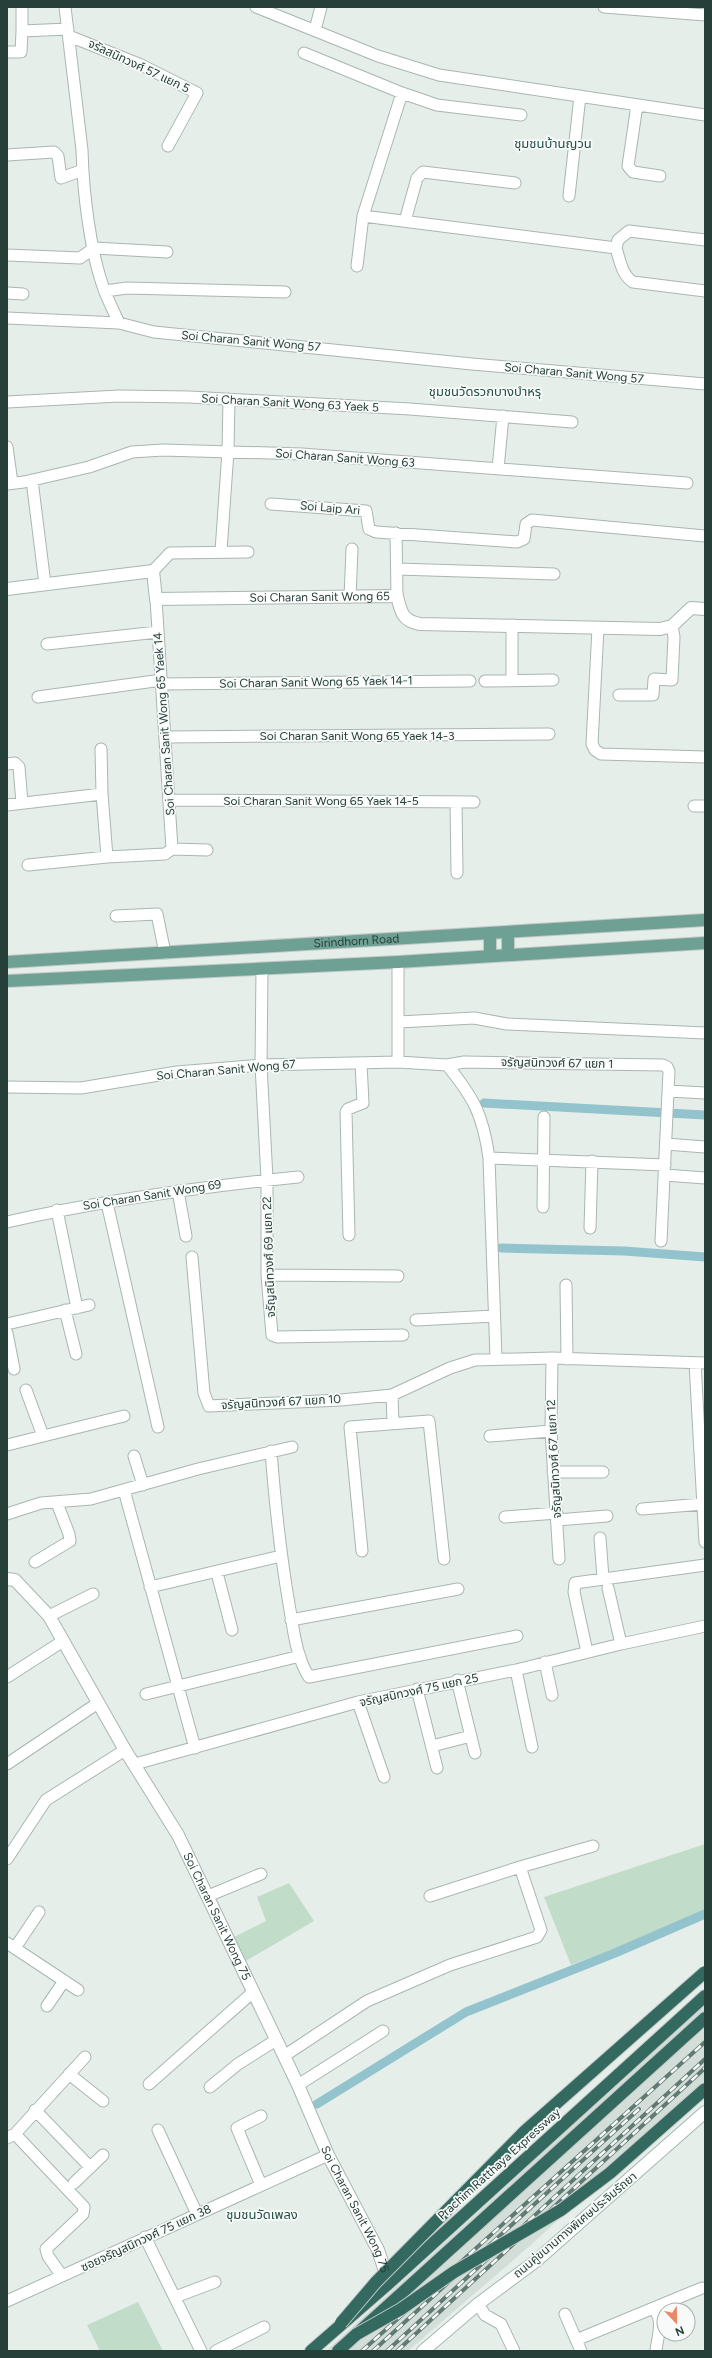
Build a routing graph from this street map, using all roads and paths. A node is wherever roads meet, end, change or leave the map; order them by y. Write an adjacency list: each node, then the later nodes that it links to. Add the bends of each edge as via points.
1 (22, 7): 9 (street)
2 (65, 7): 10 (street)
3 (256, 7): 6 (street)
4 (321, 7): 8 (street)
5 (604, 7): 7 (street)
6 (268, 10): 8 (street)
7 (705, 15)
8 (315, 30): 14 (street, via 378,56 439,75)
9 (22, 31): 10 (street); 11 (street, via 21,52)
10 (68, 33): 18 (street, จรัลสนิทวงศ์ 57 แยก 5, via 197,93); 20 (street)
11 (7, 52)
12 (304, 53): 13 (street)
13 (402, 93): 16 (street, via 437,105); 24 (street)
14 (580, 96): 15 (street); 23 (street)
15 (637, 105): 17 (street); 21 (street, via 628,166 633,172)
16 (521, 115)
17 (705, 115)
18 (168, 146)
19 (7, 155): 20 (street, via 54,152 58,156 61,178)
20 (83, 170): 27 (street)
21 (660, 176)
22 (515, 183): 25 (street, via 423,172 417,178)
23 (569, 196)
24 (363, 216): 25 (street); 31 (street)
25 (405, 221): 29 (street)
26 (705, 240): 29 (street, via 629,231 618,240)
27 (94, 248): 28 (street); 30 (street, via 80,258); 32 (street)
28 (167, 252)
29 (618, 253): 33 (street, via 628,278 634,282)
30 (7, 255)
31 (357, 266)
32 (105, 291): 34 (street, via 127,288); 38 (street)
33 (705, 291)
34 (285, 292)
35 (7, 293): 36 (street)
36 (23, 294)
37 (7, 318): 38 (street, Soi Charan Sanit Wong 57)
38 (119, 323): 39 (street, Soi Charan Sanit Wong 57, via 154,332)
39 (705, 384)
40 (229, 399): 41 (street, Soi Charan Sanit Wong 63 Yaek 5, via 126,396); 42 (street, Soi Charan Sanit Wong 63 Yaek 5); 45 (street)
41 (7, 402)
42 (503, 416): 43 (street, Soi Charan Sanit Wong 63 Yaek 5); 46 (street)
43 (572, 422)
44 (7, 447): 48 (street)
45 (228, 452): 46 (street, Soi Charan Sanit Wong 63, via 302,454); 47 (street, Soi Charan Sanit Wong 63, via 132,452 89,467); 54 (street)
46 (498, 469): 49 (street, Soi Charan Sanit Wong 63)
47 (32, 480): 48 (street, Soi Charan Sanit Wong 63); 59 (street)
48 (10, 483)
49 (687, 483)
50 (271, 504): 51 (street, Soi Laip Ari, via 363,510 368,514 368,525 372,531)
51 (396, 533): 52 (street, via 517,542 524,539 526,524 532,520); 56 (street)
52 (705, 536)
53 (352, 549): 62 (street)
54 (220, 551): 55 (street); 57 (street, via 170,553)
55 (248, 552)
56 (396, 569): 58 (street); 61 (street)
57 (153, 571): 59 (street); 63 (street)
58 (554, 574)
59 (45, 584): 60 (street)
60 (7, 589)
61 (397, 596): 62 (street, Soi Charan Sanit Wong 65); 65 (street, Soi Charan Sanit Wong 65, via 401,612 409,622)
62 (350, 597): 63 (street, Soi Charan Sanit Wong 65)
63 (156, 599): 68 (street, Soi Charan Sanit Wong 65 Yaek 14)
64 (705, 608): 66 (street, via 691,608)
65 (512, 625): 67 (street, Soi Charan Sanit Wong 65); 70 (street)
66 (672, 626): 67 (street, Soi Charan Sanit Wong 65, via 660,629); 75 (street, via 672,680 654,679 653,695)
67 (598, 628): 80 (street, via 592,744 595,750 601,754)
68 (158, 632): 69 (street); 74 (street, Soi Charan Sanit Wong 65 Yaek 14)
69 (47, 644)
70 (512, 680): 71 (street); 73 (street)
71 (553, 680)
72 (470, 681): 74 (street, Soi Charan Sanit Wong 65 Yaek 14-1)
73 (485, 681)
74 (162, 682): 76 (street, Soi Charan Sanit Wong 65 Yaek 14-1); 78 (street, Soi Charan Sanit Wong 65 Yaek 14)
75 (619, 695)
76 (38, 697)
77 (549, 734): 78 (street, Soi Charan Sanit Wong 65 Yaek 14-3)
78 (165, 737): 83 (street, Soi Charan Sanit Wong 65 Yaek 14)
79 (101, 750): 82 (street)
80 (705, 757)
81 (7, 764): 86 (street, via 15,763 18,766)
82 (102, 794): 86 (street); 90 (street)
83 (169, 800): 84 (street, Soi Charan Sanit Wong 65 Yaek 14-5); 88 (street, Soi Charan Sanit Wong 65 Yaek 14)
84 (456, 802): 85 (street, Soi Charan Sanit Wong 65 Yaek 14-5); 92 (street)
85 (474, 802)
86 (22, 803): 87 (street)
87 (7, 805)
88 (172, 849): 89 (street); 90 (street, via 165,854)
89 (207, 850)
90 (107, 857): 91 (street)
91 (28, 865)
92 (457, 873)
93 (116, 916): 98 (street, via 157,914)
94 (705, 920): 95 (main road, Sirindhorn Road)
95 (508, 932): 96 (main road, Sirindhorn Road); 99 (main road)
96 (490, 933): 98 (main road, Sirindhorn Road); 100 (main road)
97 (705, 943): 99 (main road, Sirindhorn Road)
98 (165, 953): 101 (main road, Sirindhorn Road)
99 (508, 955): 100 (main road, Sirindhorn Road)
100 (490, 956): 102 (main road, Sirindhorn Road)
101 (7, 962)
102 (398, 962): 103 (main road, Sirindhorn Road); 105 (street)
103 (262, 968): 104 (main road, Sirindhorn Road); 109 (street, จรัญสนิทวงศ์ 69 แยก 22)
104 (7, 981)
105 (399, 1022): 106 (street, via 474,1018 507,1024); 107 (street)
106 (705, 1033)
107 (398, 1062): 108 (street, Soi Charan Sanit Wong 67); 110 (street, Soi Charan Sanit Wong 67)
108 (361, 1063): 109 (street, Soi Charan Sanit Wong 67); 130 (street, via 363,1103 346,1112)
109 (261, 1065): 111 (street, Soi Charan Sanit Wong 67, via 177,1072 81,1088); 123 (street, จรัญสนิทวงศ์ 69 แยก 22)
110 (447, 1065): 112 (street, จรัญสนิทวงศ์ 67 แยก 1, via 464,1062 662,1065 669,1071); 117 (street, via 469,1092 481,1118)
111 (7, 1087)
112 (668, 1091): 113 (street); 115 (street)
113 (705, 1093)
114 (544, 1117): 118 (street)
115 (666, 1144): 116 (street); 120 (street)
116 (705, 1147)
117 (488, 1158): 118 (street); 140 (street)
118 (544, 1159): 119 (street); 126 (street)
119 (592, 1161): 120 (street); 129 (street)
120 (665, 1170): 122 (street); 132 (street)
121 (298, 1177): 123 (street, Soi Charan Sanit Wong 69)
122 (705, 1178)
123 (267, 1179): 124 (street, Soi Charan Sanit Wong 69); 134 (street, จรัญสนิทวงศ์ 69 แยก 22)
124 (178, 1191): 125 (street, Soi Charan Sanit Wong 69); 131 (street)
125 (107, 1203): 127 (street, Soi Charan Sanit Wong 69); 155 (street)
126 (543, 1207)
127 (57, 1210): 128 (street, Soi Charan Sanit Wong 69); 138 (street)
128 (7, 1222)
129 (590, 1228)
130 (349, 1235)
131 (186, 1236)
132 (661, 1241)
133 (192, 1257): 152 (street, จรัญสนิทวงศ์ 67 แยก 10, via 204,1393 209,1406)
134 (267, 1275): 135 (street); 144 (street, จรัญสนิทวงศ์ 69 แยก 22, via 272,1335 276,1338)
135 (398, 1276)
136 (566, 1285): 148 (street)
137 (89, 1305): 138 (street)
138 (77, 1308): 139 (street)
139 (65, 1310): 142 (street); 145 (street)
140 (494, 1316): 141 (street); 146 (street)
141 (416, 1320)
142 (7, 1324)
143 (7, 1333): 150 (street)
144 (403, 1335)
145 (76, 1354)
146 (496, 1358): 147 (street, จรัญสนิทวงศ์ 67 แยก 10); 152 (street, จรัญสนิทวงศ์ 67 แยก 10, via 475,1360 450,1368)
147 (552, 1358): 148 (street, จรัญสนิทวงศ์ 67 แยก 10); 156 (street, จรัญสนิทวงศ์ 67 แยก 12)
148 (567, 1359): 149 (street, จรัญสนิทวงศ์ 67 แยก 10)
149 (700, 1363): 168 (street)
150 (14, 1369)
151 (26, 1390): 157 (street)
152 (392, 1395): 154 (street)
153 (124, 1416): 157 (street)
154 (393, 1423): 176 (street, via 349,1428); 178 (street, via 431,1422)
155 (158, 1427)
156 (551, 1431): 158 (street); 163 (street, จรัญสนิทวงศ์ 67 แยก 12)
157 (43, 1436): 159 (street)
158 (490, 1436)
159 (7, 1445)
160 (292, 1448): 161 (street)
161 (271, 1451): 165 (street); 177 (street)
162 (134, 1456): 165 (street)
163 (553, 1472): 164 (street); 171 (street, จรัญสนิทวงศ์ 67 แยก 12)
164 (603, 1472)
165 (143, 1485): 166 (street)
166 (124, 1490): 167 (street, via 91,1499); 185 (street)
167 (57, 1503): 170 (street, via 41,1503); 180 (street, via 70,1541)
168 (703, 1504): 169 (street); 175 (street)
169 (642, 1510)
170 (7, 1514)
171 (557, 1516): 172 (street); 173 (street); 179 (street, จรัญสนิทวงศ์ 67 แยก 12)
172 (607, 1516)
173 (505, 1517)
174 (600, 1538): 183 (street)
175 (705, 1542)
176 (362, 1551)
177 (281, 1556): 182 (street); 190 (street)
178 (444, 1559)
179 (558, 1559)
180 (35, 1562)
181 (705, 1565): 183 (street)
182 (217, 1573): 185 (street); 192 (street)
183 (603, 1578): 196 (street, via 577,1582 574,1585)
184 (7, 1579): 189 (street, Soi Charan Sanit Wong 75, via 15,1580)
185 (150, 1587): 202 (street)
186 (608, 1588): 195 (street)
187 (458, 1589): 190 (street)
188 (93, 1594): 189 (street)
189 (49, 1616): 194 (street, Soi Charan Sanit Wong 75)
190 (291, 1620): 197 (street)
191 (705, 1626): 195 (street, จรัญสนิทวงศ์ 75 แยก 25)
192 (232, 1630)
193 (517, 1636): 197 (street, via 310,1678)
194 (63, 1641): 200 (street); 207 (street, Soi Charan Sanit Wong 75)
195 (621, 1644): 196 (street, จรัญสนิทวงศ์ 75 แยก 25)
196 (587, 1652): 198 (street, จรัญสนิทวงศ์ 75 แยก 25)
197 (300, 1656): 202 (street)
198 (545, 1662): 199 (street, จรัญสนิทวงศ์ 75 แยก 25); 205 (street)
199 (516, 1670): 201 (street, จรัญสนิทวงศ์ 75 แยก 25); 210 (street)
200 (7, 1677)
201 (458, 1680): 203 (street, จรัญสนิทวงศ์ 75 แยก 25); 208 (street)
202 (178, 1687): 204 (street); 211 (street)
203 (417, 1689): 206 (street, จรัญสนิทวงศ์ 75 แยก 25); 209 (street)
204 (146, 1694)
205 (552, 1695)
206 (358, 1702): 211 (street, จรัญสนิทวงศ์ 75 แยก 25); 217 (street)
207 (98, 1703): 212 (street, Soi Charan Sanit Wong 75); 214 (street)
208 (471, 1736): 209 (street); 213 (street)
209 (432, 1746): 216 (street)
210 (532, 1747)
211 (195, 1748): 215 (street, จรัญสนิทวงศ์ 75 แยก 25)
212 (125, 1750): 215 (street, Soi Charan Sanit Wong 75); 219 (street, via 46,1800)
213 (475, 1753)
214 (7, 1764)
215 (135, 1764): 222 (street, Soi Charan Sanit Wong 75, via 178,1835)
216 (437, 1768)
217 (384, 1777)
218 (593, 1846): 220 (street)
219 (7, 1859)
220 (520, 1867): 223 (street); 235 (street, via 541,1930 537,1937 450,1965 367,2001)
221 (261, 1874): 222 (street)
222 (208, 1896): 229 (street, Soi Charan Sanit Wong 75)
223 (430, 1896)
224 (39, 1912): 225 (street)
225 (11, 1946): 227 (street)
226 (705, 1972): 264 (highway, bridge, via 525,2131 376,2282)
227 (64, 1981): 228 (street); 231 (street)
228 (78, 1990)
229 (252, 1992): 234 (street, Soi Charan Sanit Wong 75); 238 (street)
230 (705, 1996): 256 (street, via 483,2191); 264 (highway, Prachim Ratthaya Expressway, bridge, via 388,2284)
231 (47, 2006)
232 (705, 2018): 266 (highway, bridge)
233 (383, 2031): 239 (street)
234 (276, 2040): 235 (street, Soi Charan Sanit Wong 75); 240 (street, via 238,2064)
235 (284, 2056): 239 (street, Soi Charan Sanit Wong 75)
236 (85, 2057): 237 (street)
237 (69, 2074): 242 (street); 243 (street)
238 (149, 2084)
239 (298, 2085): 249 (street, Soi Charan Sanit Wong 75)
240 (210, 2087)
241 (705, 2089): 266 (highway, bridge, via 610,2173 561,2210 454,2272 401,2309)
242 (103, 2101)
243 (35, 2110): 247 (street); 250 (street)
244 (705, 2112): 261 (street, ถนนคู่ขนานทางพิเศษประจิมรัถยา, via 536,2261)
245 (261, 2116): 252 (street, via 237,2128)
246 (158, 2130): 253 (street)
247 (11, 2136): 255 (street, via 84,2207 83,2214 46,2249)
248 (103, 2155): 250 (street)
249 (328, 2155): 252 (street, ซอยจรัญสนิทวงศ์ 75 แยก 38); 256 (street, Soi Charan Sanit Wong 75, via 378,2250)
250 (90, 2167): 251 (street)
251 (74, 2183)
252 (261, 2185): 253 (street, ซอยจรัญสนิทวงศ์ 75 แยก 38)
253 (197, 2214): 254 (street, ซอยจรัญสนิทวงศ์ 75 แยก 38)
254 (145, 2237): 255 (street, ซอยจรัญสนิทวงศ์ 75 แยก 38); 259 (street)
255 (62, 2276): 260 (street, ซอยจรัญสนิทวงศ์ 75 แยก 38)
256 (388, 2280): 270 (street)
257 (215, 2282): 259 (street)
258 (702, 2288): 262 (street)
259 (175, 2297): 268 (street)
260 (8, 2298)
261 (478, 2304): 272 (street, ถนนคู่ขนานทางพิเศษประจิมรัถยา); 273 (street, via 484,2315 501,2324)
262 (653, 2309): 267 (street); 275 (street, via 658,2314 660,2324)
263 (565, 2314): 267 (street)
264 (341, 2323): 270 (highway, Prachim Ratthaya Expressway)
265 (264, 2327): 269 (street)
266 (357, 2334): 271 (highway)
267 (576, 2340): 274 (street)
268 (201, 2351)
269 (216, 2351)
270 (309, 2351)
271 (338, 2351)
272 (423, 2351)
273 (514, 2351)
274 (581, 2351)
275 (656, 2351)

